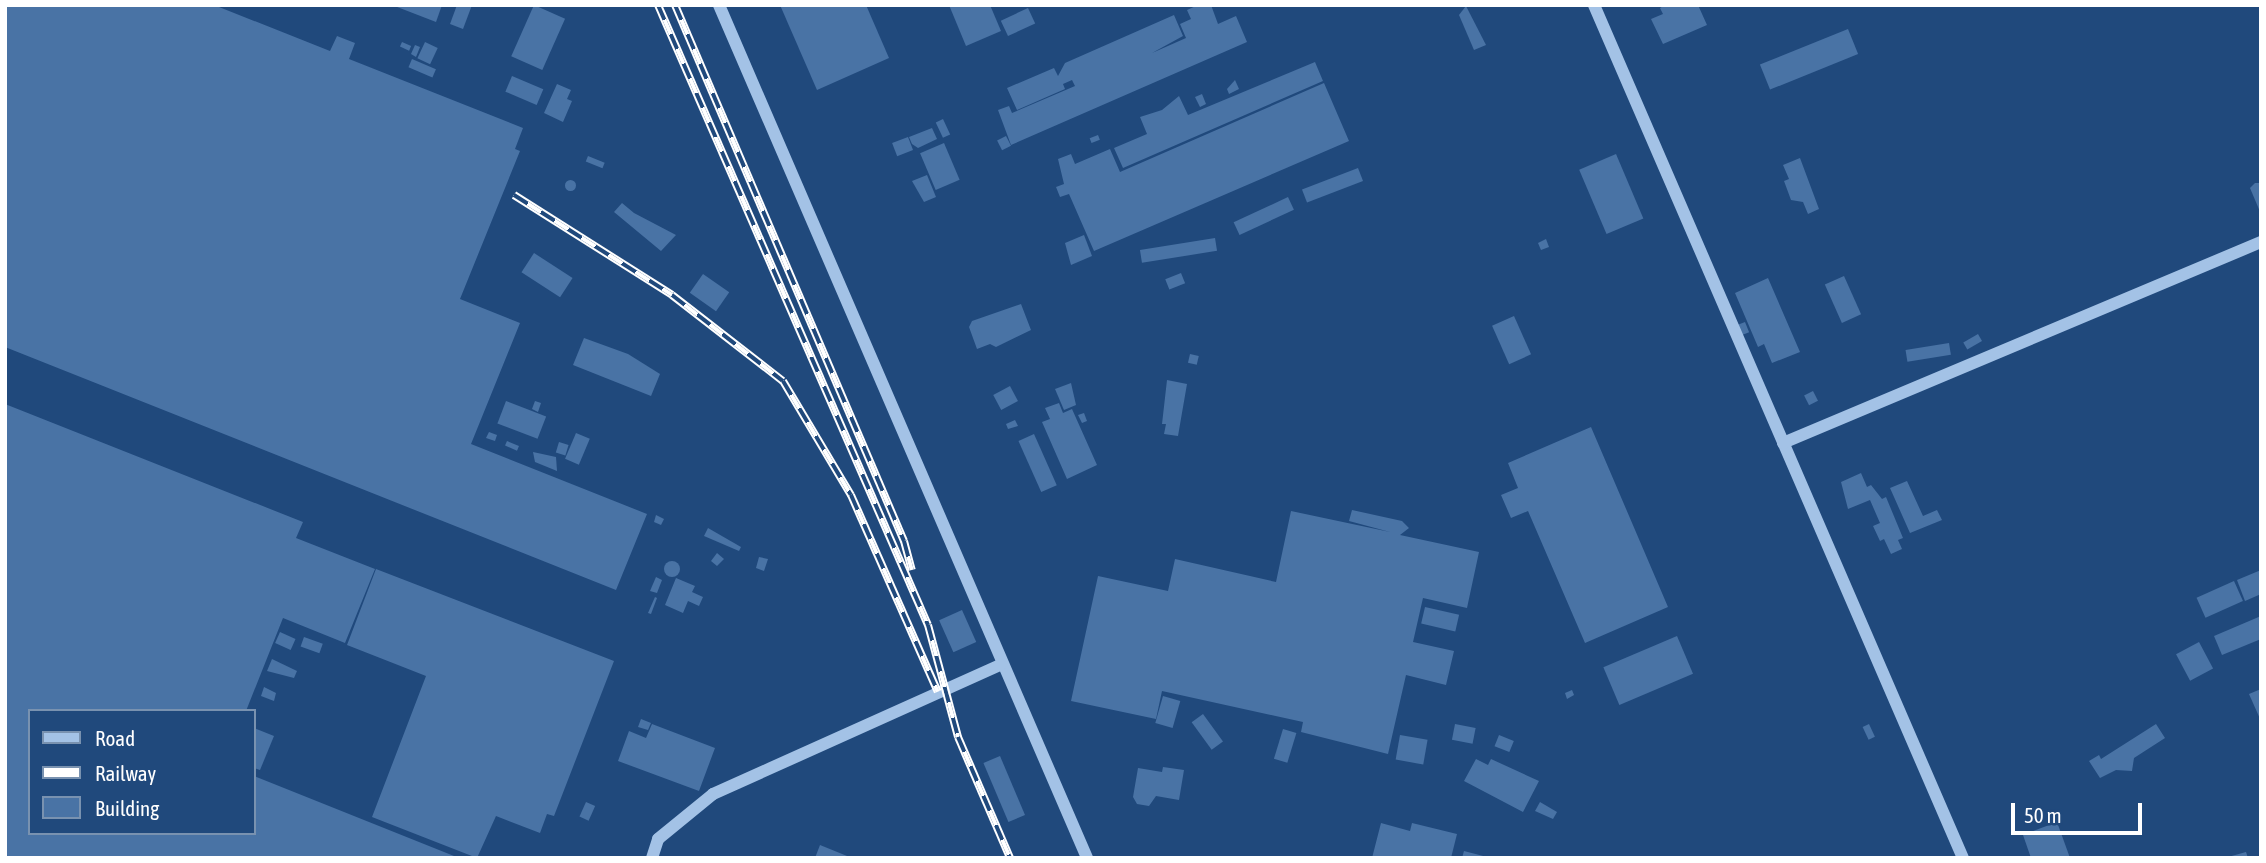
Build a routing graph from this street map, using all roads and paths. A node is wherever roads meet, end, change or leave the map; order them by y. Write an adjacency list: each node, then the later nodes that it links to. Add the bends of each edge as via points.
1 (719, 5): 5 (lane)
2 (1594, 5): 4 (lane)
3 (2261, 242): 4 (lane)
4 (1783, 443): 8 (lane)
5 (1000, 665): 6 (lane, via 713,794 658,839); 7 (lane)
6 (652, 858)
7 (1087, 858)
8 (1963, 858)

